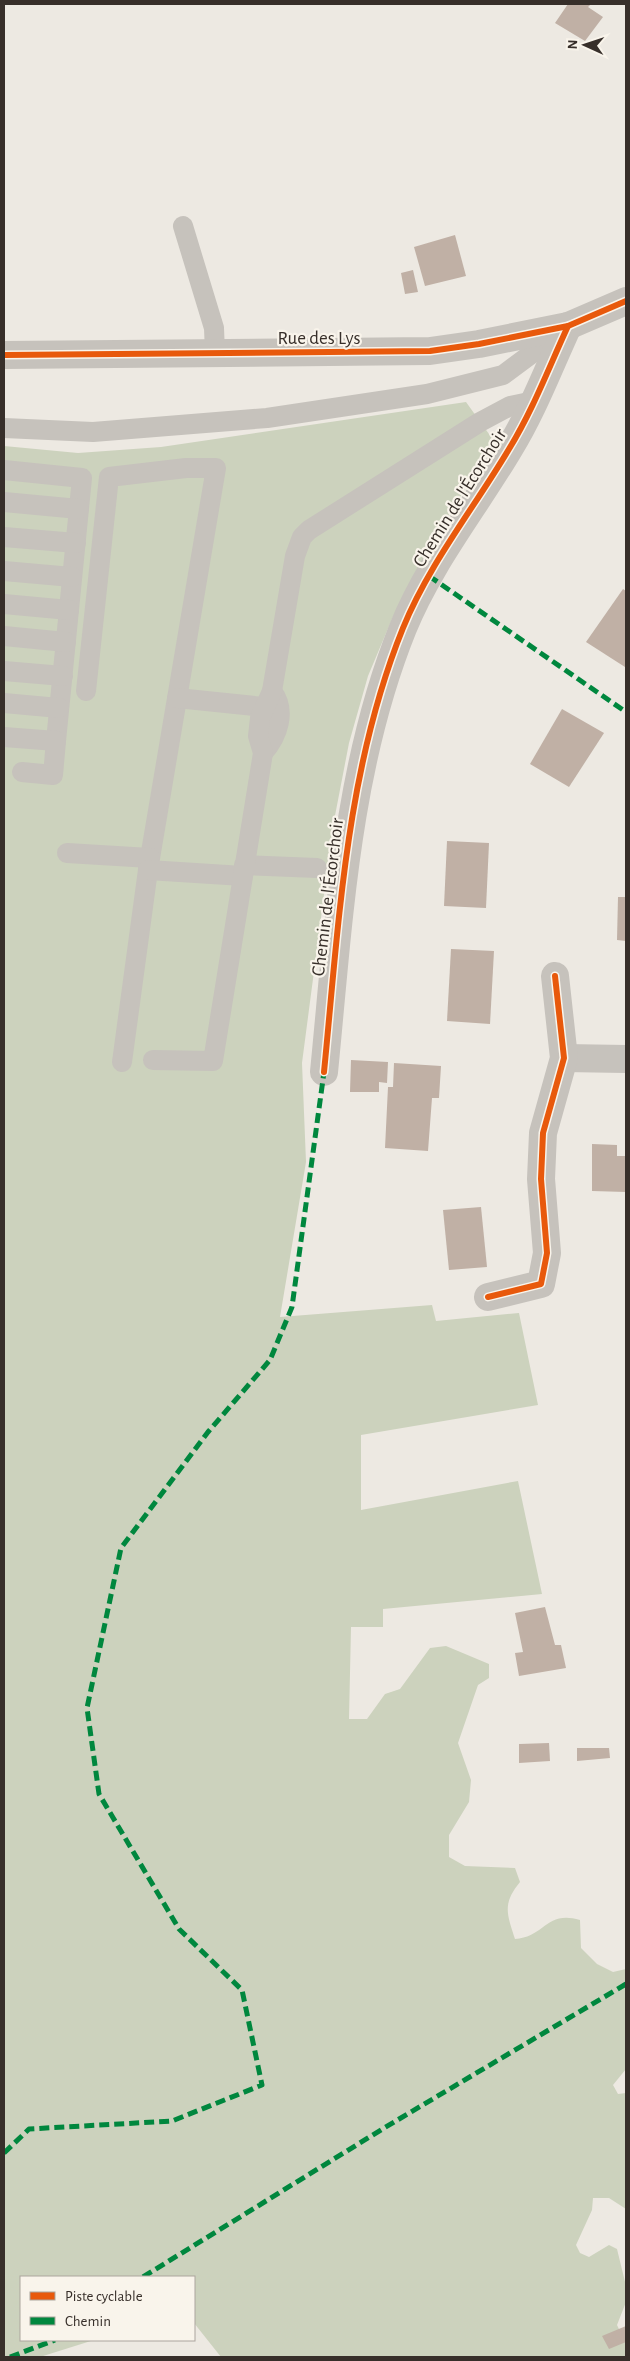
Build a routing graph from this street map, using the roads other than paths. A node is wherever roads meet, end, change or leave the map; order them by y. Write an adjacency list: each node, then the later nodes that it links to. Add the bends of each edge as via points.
1 (183, 226): 4 (lane, via 214,328)
2 (626, 301): 3 (street, Rue des Lys)
3 (568, 326): 4 (street, Rue des Lys, via 430,351); 6 (street, Chemin de l'Écorchoir); 7 (lane, via 503,375 427,394 267,418 93,432)
4 (215, 353): 5 (street, Rue des Lys)
5 (4, 355)
6 (534, 401): 23 (lane, via 510,406 480,422 302,537 295,556); 38 (street, Chemin de l'Écorchoir, via 511,447 429,576 404,625 383,680 363,752 344,863)
7 (4, 428)
8 (4, 470): 10 (lane, via 82,478)
9 (4, 502): 10 (lane)
10 (79, 509): 12 (lane)
11 (4, 536): 12 (lane)
12 (76, 543): 14 (lane)
13 (4, 571): 14 (lane)
14 (72, 577): 16 (lane)
15 (4, 604): 16 (lane)
16 (69, 610): 18 (lane)
17 (4, 636): 18 (lane)
18 (66, 642): 20 (lane)
19 (4, 671): 20 (lane)
20 (63, 676): 25 (lane)
21 (86, 691): 22 (lane, via 109,478 186,468 216,468)
22 (177, 698): 23 (lane); 30 (lane)
23 (268, 699): 32 (lane, via 260,718 258,736 262,753)
24 (4, 703): 25 (lane)
25 (60, 708): 27 (lane)
26 (4, 737): 27 (lane)
27 (56, 741): 28 (lane, via 53,775)
28 (22, 772)
29 (67, 853): 30 (lane)
30 (149, 864): 32 (lane); 37 (lane)
31 (317, 868): 32 (lane)
32 (244, 871): 36 (lane, via 212,1061)
33 (555, 976): 34 (street)
34 (564, 1058): 35 (street); 39 (street, via 543,1133 541,1179 547,1253 541,1284)
35 (626, 1059)
36 (153, 1060)
37 (122, 1062)
38 (324, 1072)
39 (488, 1297)

